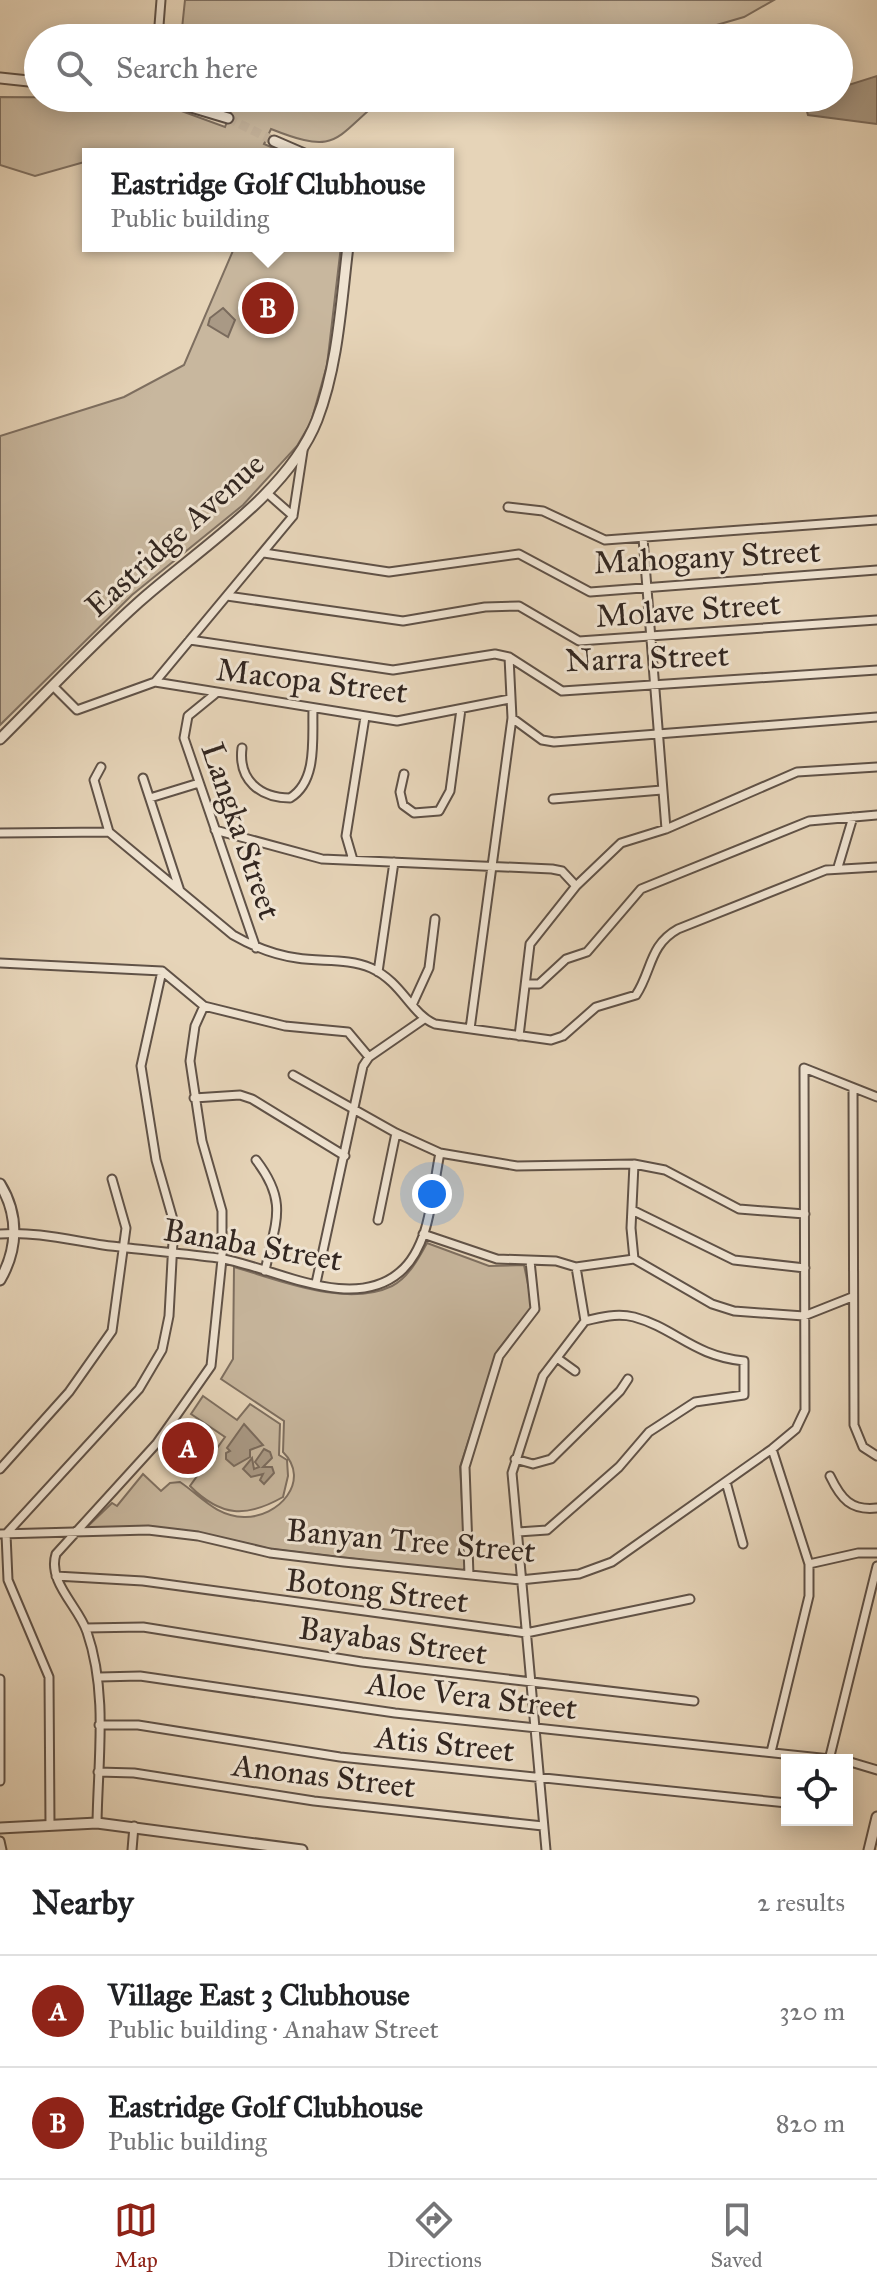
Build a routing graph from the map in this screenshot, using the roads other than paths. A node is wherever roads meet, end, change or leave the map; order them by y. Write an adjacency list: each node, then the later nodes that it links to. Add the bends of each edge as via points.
1 (161, 0): 2 (street)
2 (159, 24)
3 (0, 78): 4 (street)
4 (24, 81)
5 (208, 112): 6 (street)
6 (228, 118)
7 (274, 141): 8 (street)
8 (290, 148)
9 (347, 252): 10 (street, Eastridge Avenue, via 334,358 317,421)
10 (304, 447): 11 (street, Eastridge Avenue); 13 (street)
11 (267, 493): 13 (street); 27 (street, Eastridge Avenue, via 141,601)
12 (508, 507): 15 (street, via 543,511 605,540)
13 (293, 516): 16 (street)
14 (877, 520): 15 (street)
15 (643, 538): 18 (street)
16 (264, 553): 18 (street, Mahogany Street, via 389,572 519,554 590,592); 19 (street)
17 (877, 570): 18 (street, Mahogany Street)
18 (646, 587): 21 (street)
19 (227, 596): 21 (street, Molave Street, via 403,621 519,606 579,641); 22 (street)
20 (877, 620): 21 (street, Molave Street)
21 (651, 638): 26 (street)
22 (190, 640): 23 (street, via 393,670 495,654); 25 (street)
23 (509, 657): 26 (street, Narra Street, via 562,691); 29 (street)
24 (877, 670): 26 (street, Narra Street)
25 (155, 682): 27 (street, via 77,710); 28 (street, Macopa Street)
26 (655, 685): 35 (street)
27 (53, 686): 36 (street, Eastridge Avenue)
28 (215, 694): 30 (street, Macopa Street); 42 (street, Langka Street, via 188,716 184,726)
29 (510, 699): 31 (street, Macopa Street); 34 (street)
30 (313, 709): 32 (street, Macopa Street); 37 (street, via 309,772 301,791 290,798 260,793 249,781)
31 (461, 709): 32 (street, Macopa Street, via 407,721); 40 (street, via 450,791 439,811 414,813 403,805)
32 (365, 717): 52 (street, via 346,836)
33 (877, 717): 35 (street)
34 (512, 718): 35 (street, via 542,740 554,742); 54 (street)
35 (657, 732): 43 (street)
36 (0, 739)
37 (242, 748)
38 (101, 767): 50 (street, via 94,780)
39 (877, 767): 48 (street, via 797,772)
40 (404, 774)
41 (143, 778): 44 (street)
42 (199, 783): 44 (street); 49 (street, Langka Street)
43 (662, 790): 45 (street); 48 (street)
44 (150, 798): 58 (street)
45 (553, 799)
46 (877, 815): 47 (street)
47 (853, 817): 55 (street); 64 (street, via 809,821 641,889 587,952 566,959 539,984)
48 (666, 829): 57 (street, via 621,843)
49 (215, 830): 52 (street, via 296,854); 60 (street, Langka Street)
50 (109, 832): 51 (street); 58 (street)
51 (0, 833)
52 (353, 860): 53 (street)
53 (394, 862): 54 (street); 63 (street)
54 (492, 866): 57 (street, via 562,871); 68 (street)
55 (838, 867): 56 (street); 69 (street, via 663,937 636,995 596,1007 563,1036)
56 (877, 867)
57 (576, 886): 64 (street, via 530,944)
58 (181, 893): 60 (street)
59 (435, 919): 65 (street, via 429,968)
60 (256, 948): 63 (street, via 350,962)
61 (0, 963): 62 (street)
62 (162, 971): 66 (street); 90 (street, via 141,1066 156,1160 174,1223)
63 (378, 972): 65 (street)
64 (526, 984): 69 (street)
65 (413, 1003): 67 (street)
66 (204, 1006): 70 (street, via 285,1026 348,1032); 74 (street, via 190,1061)
67 (424, 1019): 68 (street); 70 (street)
68 (470, 1029): 69 (street)
69 (519, 1036)
70 (369, 1057): 75 (street)
71 (293, 1075): 75 (street)
72 (853, 1088): 73 (street); 84 (street, Banyan Tree Street, via 804,1068); 99 (street)
73 (877, 1097)
74 (194, 1098): 78 (street, via 252,1099); 91 (street, via 222,1211)
75 (354, 1108): 76 (street); 78 (street)
76 (396, 1133): 77 (street); 85 (street)
77 (440, 1153): 80 (street, via 517,1166); 88 (street, Banaba Street)
78 (345, 1156): 98 (street)
79 (256, 1160): 96 (street, via 277,1195)
80 (634, 1164): 83 (street); 84 (street, via 665,1170 739,1209)
81 (112, 1179): 89 (street, via 126,1228)
82 (0, 1184): 86 (street, via 14,1212)
83 (632, 1210): 92 (street); 95 (street, via 734,1260)
84 (805, 1214): 95 (street, Banyan Tree Street)
85 (378, 1220)
86 (14, 1233): 87 (street, Banaba Street); 89 (street, Banaba Street); 97 (street)
87 (0, 1234)
88 (423, 1234): 93 (street, via 497,1259); 98 (street, Banaba Street, via 402,1271 384,1283 364,1288)
89 (124, 1248): 90 (street, Banaba Street); 108 (street, via 112,1331 69,1392)
90 (173, 1253): 91 (street, Banaba Street); 114 (street, via 162,1350 139,1389)
91 (222, 1259): 96 (street, Banaba Street); 112 (street, via 211,1366 157,1443)
92 (634, 1259): 94 (street); 100 (street, via 712,1304 734,1311)
93 (530, 1261): 94 (street); 119 (street, via 535,1309 499,1356 465,1467)
94 (576, 1267): 101 (street)
95 (805, 1268): 100 (street, Banyan Tree Street)
96 (265, 1271): 98 (street, Banaba Street)
97 (0, 1280)
98 (316, 1283)
99 (852, 1297): 100 (street); 106 (street, via 855,1434)
100 (804, 1316): 105 (street, Banyan Tree Street, via 805,1410 796,1429)
101 (585, 1321): 102 (street); 113 (street, via 636,1317 708,1355 744,1361 744,1395 695,1402 649,1432 619,1467 547,1530)
102 (557, 1358): 103 (street); 107 (street, via 543,1376)
103 (575, 1371)
104 (628, 1379): 107 (street, via 551,1459 533,1464)
105 (772, 1449): 110 (street, Banyan Tree Street); 117 (street)
106 (877, 1456)
107 (515, 1459): 113 (street)
108 (0, 1469)
109 (830, 1476): 111 (street, via 850,1505)
110 (726, 1482): 115 (street); 121 (street, Banyan Tree Street, via 612,1562 579,1574)
111 (877, 1508)
112 (76, 1531): 114 (street, Banyan Tree Street); 119 (street, Banyan Tree Street, via 148,1530 270,1553); 120 (street, via 56,1554)
113 (518, 1532): 121 (street)
114 (3, 1534): 142 (street, via 8,1580 49,1677)
115 (743, 1544)
116 (877, 1553): 117 (street)
117 (809, 1564): 131 (street, via 809,1596)
118 (877, 1566): 133 (street)
119 (469, 1575): 121 (street, Banyan Tree Street)
120 (56, 1576): 123 (street); 124 (street, Botong Street, via 143,1581)
121 (520, 1580): 124 (street)
122 (690, 1599): 124 (street, Botong Street)
123 (86, 1628): 125 (street); 127 (street, Bayabas Street, via 143,1627)
124 (526, 1633): 127 (street)
125 (100, 1677): 129 (street); 130 (street, Aloe Vera Street, via 140,1676)
126 (0, 1679): 138 (street)
127 (532, 1683): 128 (street, Bayabas Street); 130 (street)
128 (694, 1701)
129 (99, 1725): 136 (street); 137 (street, Atis Street, via 138,1725 340,1757)
130 (535, 1729): 131 (street, Aloe Vera Street); 137 (street)
131 (771, 1752): 132 (street, Aloe Vera Street)
132 (788, 1754)
133 (830, 1754)
134 (853, 1763): 135 (street)
135 (877, 1770)
136 (98, 1772): 141 (street); 144 (street, Anonas Street)
137 (540, 1778): 139 (street, Atis Street); 144 (street)
138 (0, 1781)
139 (781, 1802)
140 (877, 1817): 151 (street)
141 (97, 1823): 142 (street); 143 (street)
142 (50, 1825): 145 (street)
143 (134, 1826): 148 (street); 149 (street)
144 (543, 1826): 150 (street)
145 (0, 1828)
146 (0, 1841): 147 (street)
147 (2, 1850)
148 (132, 1850)
149 (302, 1850)
150 (546, 1850)
151 (869, 1850)

